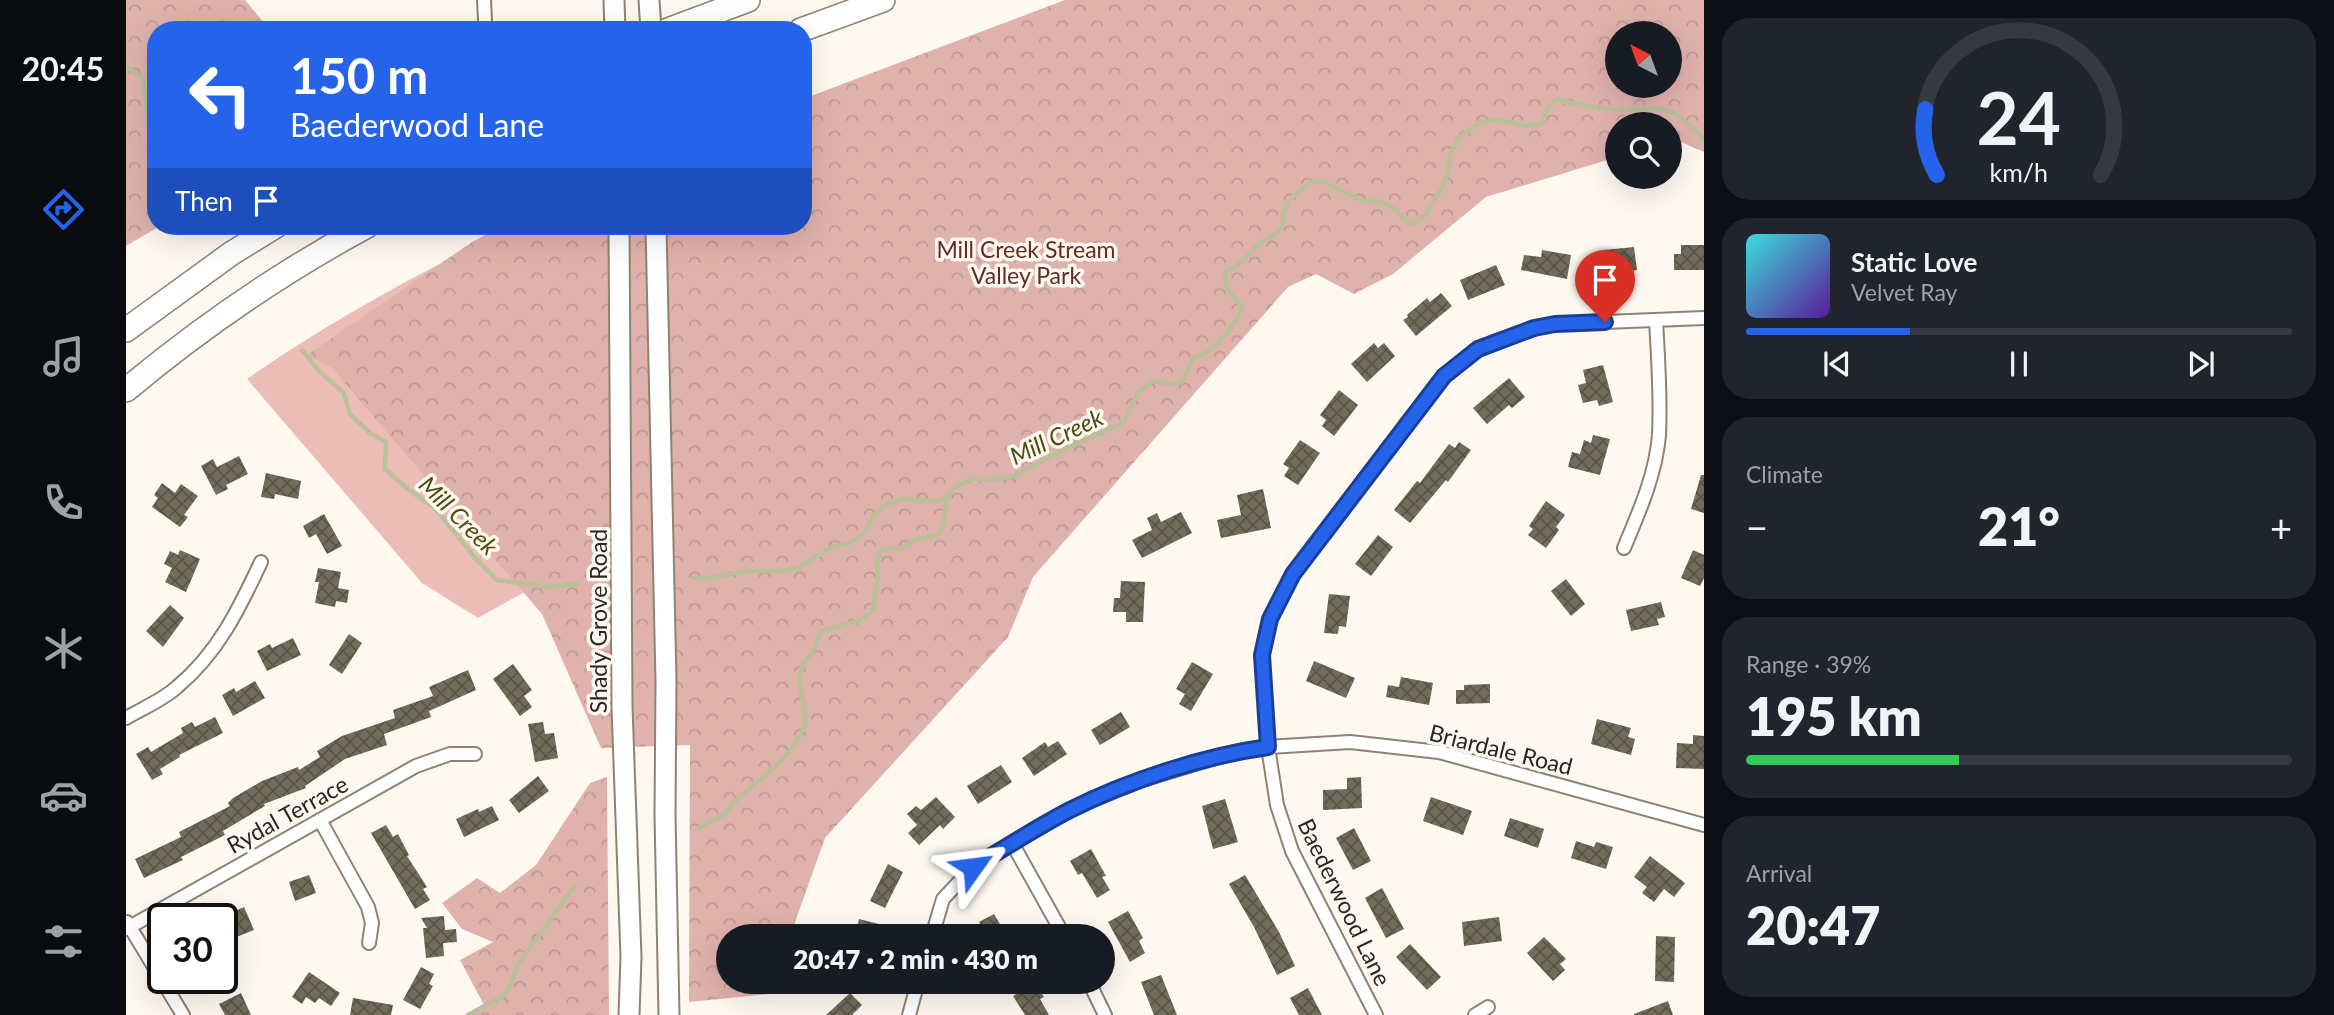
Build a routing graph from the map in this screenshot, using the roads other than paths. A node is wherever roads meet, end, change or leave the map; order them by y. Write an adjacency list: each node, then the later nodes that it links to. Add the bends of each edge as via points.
1 (484, 0): 6 (street)
2 (614, 0): 7 (main road)
3 (649, 0): 8 (main road)
4 (748, 0): 9 (highway)
5 (883, 0): 10 (highway)
6 (485, 20)
7 (615, 21)
8 (650, 21)
9 (690, 21)
10 (812, 26)
11 (261, 235): 17 (highway)
12 (352, 235): 18 (highway, via 241,304)
13 (619, 235): 35 (main road, Shady Grove Road)
14 (656, 235): 36 (main road)
15 (1704, 318): 16 (street, Baederwood Lane)
16 (1656, 320): 19 (street, via 1659,437 1645,496); 22 (street, Baederwood Lane, via 1534,328 1478,349 1444,376 1293,574 1270,619 1262,655)
17 (126, 330)
18 (126, 390)
19 (1624, 548)
20 (261, 562): 21 (street, via 212,652 176,688)
21 (126, 718)
22 (1268, 747): 25 (street, Briardale Road, via 1350,742 1439,752); 26 (street, Briardale Road, via 1235,752 1142,780 1071,809); 39 (street, Baederwood Lane, via 1277,805 1292,851)
23 (475, 754): 24 (street, Rydal Terrace, via 450,754 416,766)
24 (320, 820): 29 (street, Rydal Terrace); 30 (street, via 368,907 372,923)
25 (1704, 825)
26 (1012, 843): 27 (street, Briardale Road, via 973,867 943,899); 28 (street)
27 (936, 924)
28 (1057, 924)
29 (127, 926): 34 (street)
30 (369, 943)
31 (915, 994): 37 (street)
32 (1095, 994): 38 (street)
33 (1488, 1007): 40 (street)
34 (183, 1015)
35 (629, 1015)
36 (669, 1015)
37 (909, 1015)
38 (1105, 1015)
39 (1376, 1015)
40 (1475, 1015)

